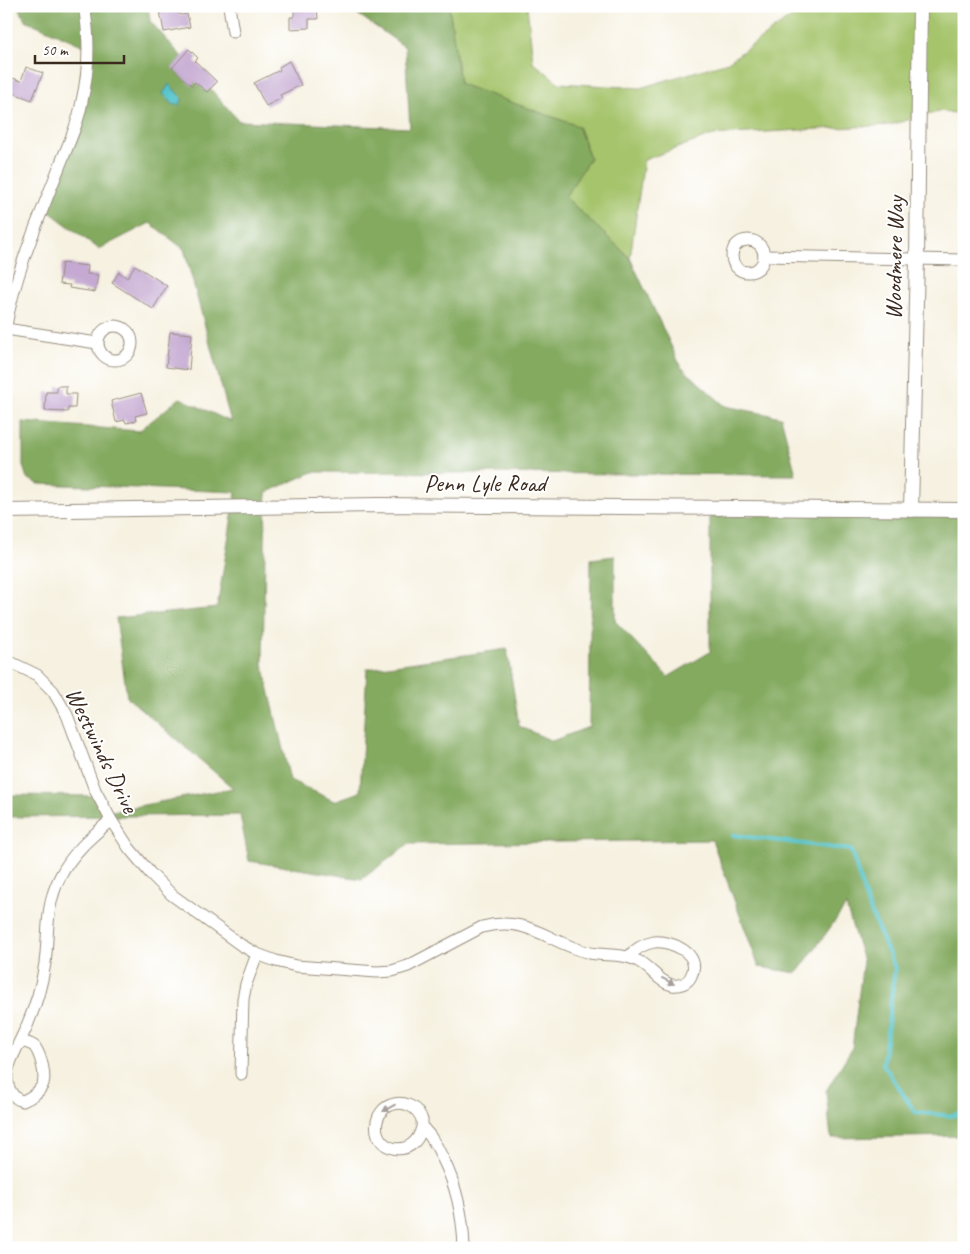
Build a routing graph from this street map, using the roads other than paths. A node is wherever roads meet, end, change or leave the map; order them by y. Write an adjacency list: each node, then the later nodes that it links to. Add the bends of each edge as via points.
1 (84, 6): 8 (street, via 88,47 82,102 20,268)
2 (229, 6): 4 (street)
3 (920, 6): 6 (street, Woodmere Way)
4 (233, 32)
5 (764, 256): 6 (street)
6 (917, 259): 7 (street); 10 (street, Woodmere Way)
7 (964, 260)
8 (6, 327): 9 (street)
9 (97, 342)
10 (911, 510): 11 (street, Penn Lyle Road); 12 (street, Penn Lyle Road, via 379,505)
11 (964, 510)
12 (6, 511)
13 (6, 660): 14 (street, Westwinds Drive, via 37,675 53,691 67,715 95,790)
14 (111, 820): 15 (street, Westwinds Drive, via 134,854 172,895); 17 (street, via 69,861 52,895 42,984)
15 (258, 954): 16 (street, Westwinds Drive, via 296,966 392,971 408,966 482,927 510,923 525,926 576,949); 18 (street, via 243,999)
16 (628, 957): 16 (street, one-way to 16, via 640,962 668,984 682,984 692,975 694,968 691,958 682,949 663,942 641,946)
17 (19, 1043): 17 (street, via 7,1071 7,1080 13,1095 23,1101 39,1091 44,1077 34,1047 30,1043)
18 (241, 1074)
19 (422, 1127): 19 (street, one-way to 19, via 418,1112 396,1103 381,1112 376,1128 383,1142 398,1149 417,1141); 20 (street, via 452,1178)
20 (464, 1248)

